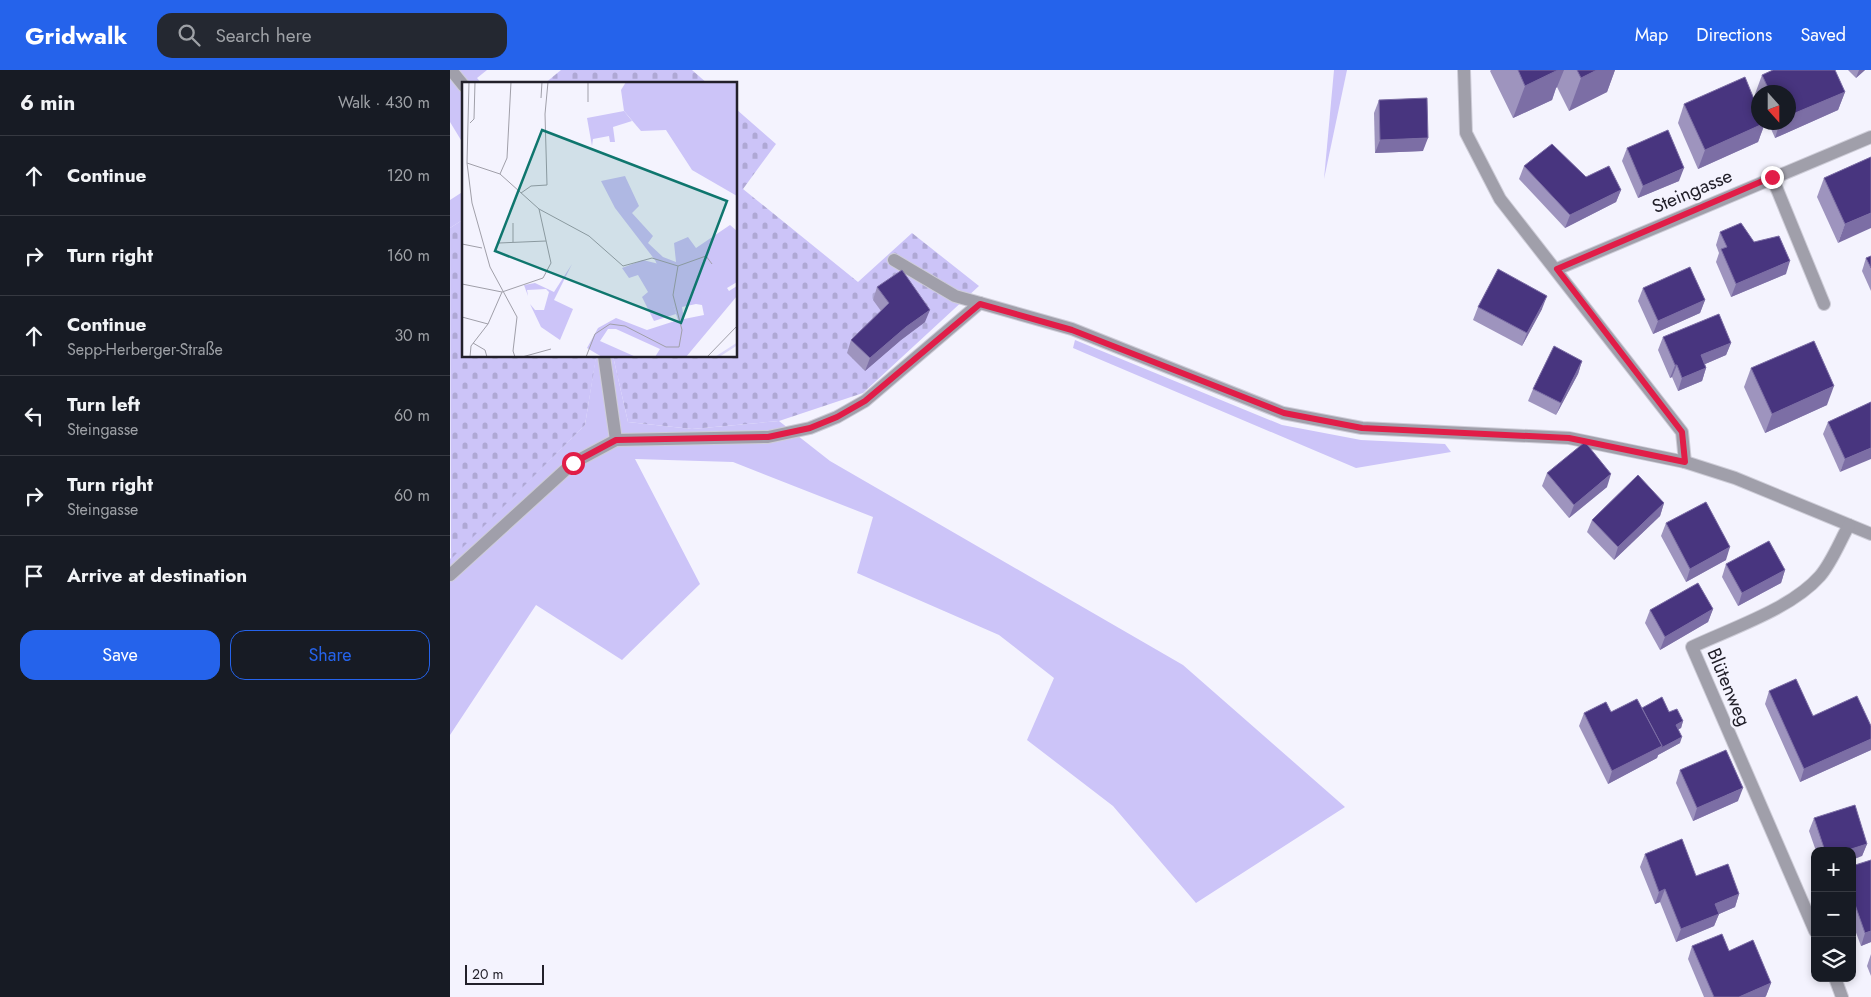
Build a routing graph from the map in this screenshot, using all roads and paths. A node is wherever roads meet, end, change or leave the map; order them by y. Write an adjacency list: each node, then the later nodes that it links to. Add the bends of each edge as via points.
1 (451, 70): 3 (street)
2 (1464, 70): 7 (street, via 1466,133 1500,199)
3 (462, 84)
4 (1871, 137): 5 (street, Steingasse)
5 (1772, 177): 7 (street, Steingasse); 9 (street)
6 (894, 260): 8 (street, via 955,296)
7 (1557, 269): 12 (street, via 1682,432)
8 (980, 304): 11 (street, via 865,401 810,428 768,437); 12 (street, via 1072,330 1284,413 1362,428 1569,438)
9 (1824, 304)
10 (604, 358): 11 (street)
11 (616, 440): 15 (street, via 573,463)
12 (1685, 462): 13 (street, via 1734,478)
13 (1849, 525): 14 (street); 16 (street, Blütenweg, via 1821,575 1798,595 1692,647)
14 (1871, 534)
15 (450, 575)
16 (1811, 922)
17 (1836, 982): 18 (street)
18 (1842, 997)

